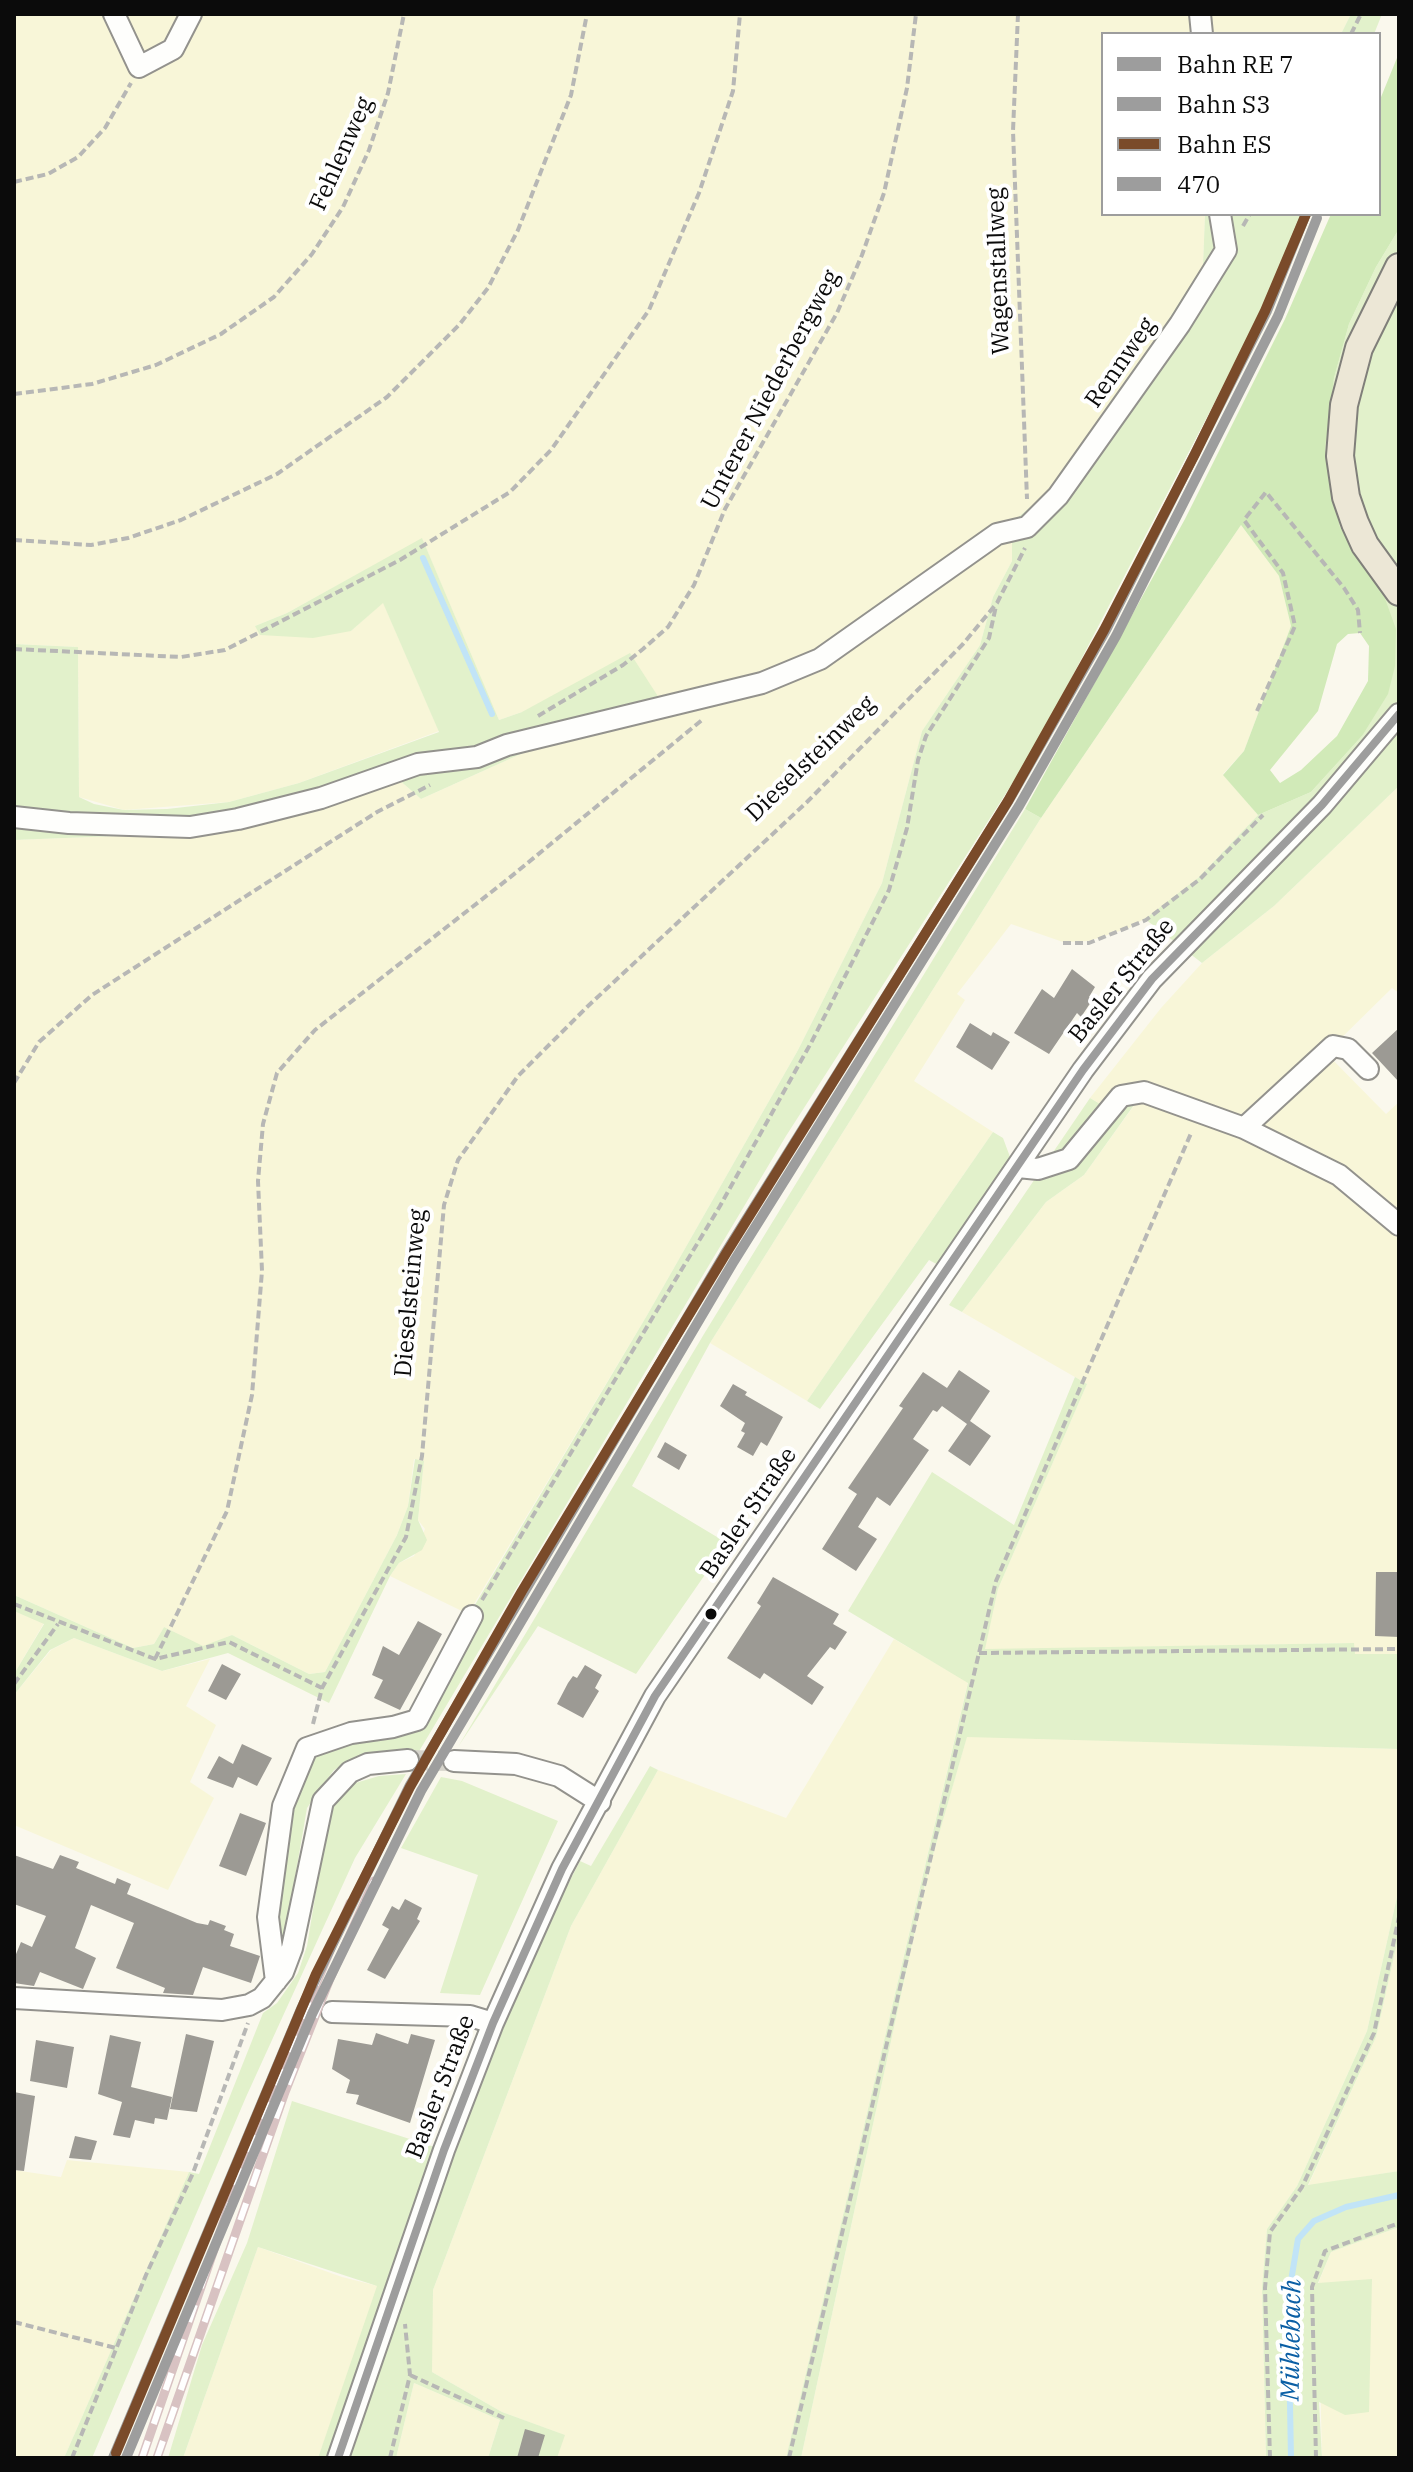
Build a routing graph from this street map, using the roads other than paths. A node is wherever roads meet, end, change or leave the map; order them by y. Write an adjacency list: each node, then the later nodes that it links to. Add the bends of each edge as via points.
1 (114, 14): 2 (street, via 139,67 173,49)
2 (191, 14)
3 (1220, 216): 7 (street, Rennweg, via 1226,250 1058,496 1027,527 997,534 820,659 762,683 507,745 477,757 418,764 321,798 238,819 190,827)
4 (1399, 267): 5 (main road, via 1359,348 1340,433 1346,497 1365,545)
5 (1395, 579)
6 (1399, 714): 10 (street, Basler Straße, via 1322,805 1152,979)
7 (14, 817)
8 (1368, 1069): 9 (street, via 1348,1049 1333,1046)
9 (1244, 1128): 10 (street, via 1144,1092 1121,1096 1069,1159 1038,1169); 11 (street, via 1339,1175)
10 (1018, 1167): 15 (street, Basler Straße, via 655,1696)
11 (1399, 1225)
12 (472, 1616): 16 (street, via 417,1720 307,1748 283,1806 268,1917)
13 (408, 1760): 16 (street, via 368,1764 350,1772 323,1801 292,1948)
14 (454, 1761): 15 (street, via 516,1764 559,1776)
15 (600, 1802): 19 (street, Basler Straße, via 533,1930)
16 (276, 1981): 17 (street, via 249,2005 222,2010)
17 (14, 1998)
18 (332, 2012): 19 (street, via 470,2016)
19 (493, 2023): 20 (street, Basler Straße)
20 (338, 2458)

